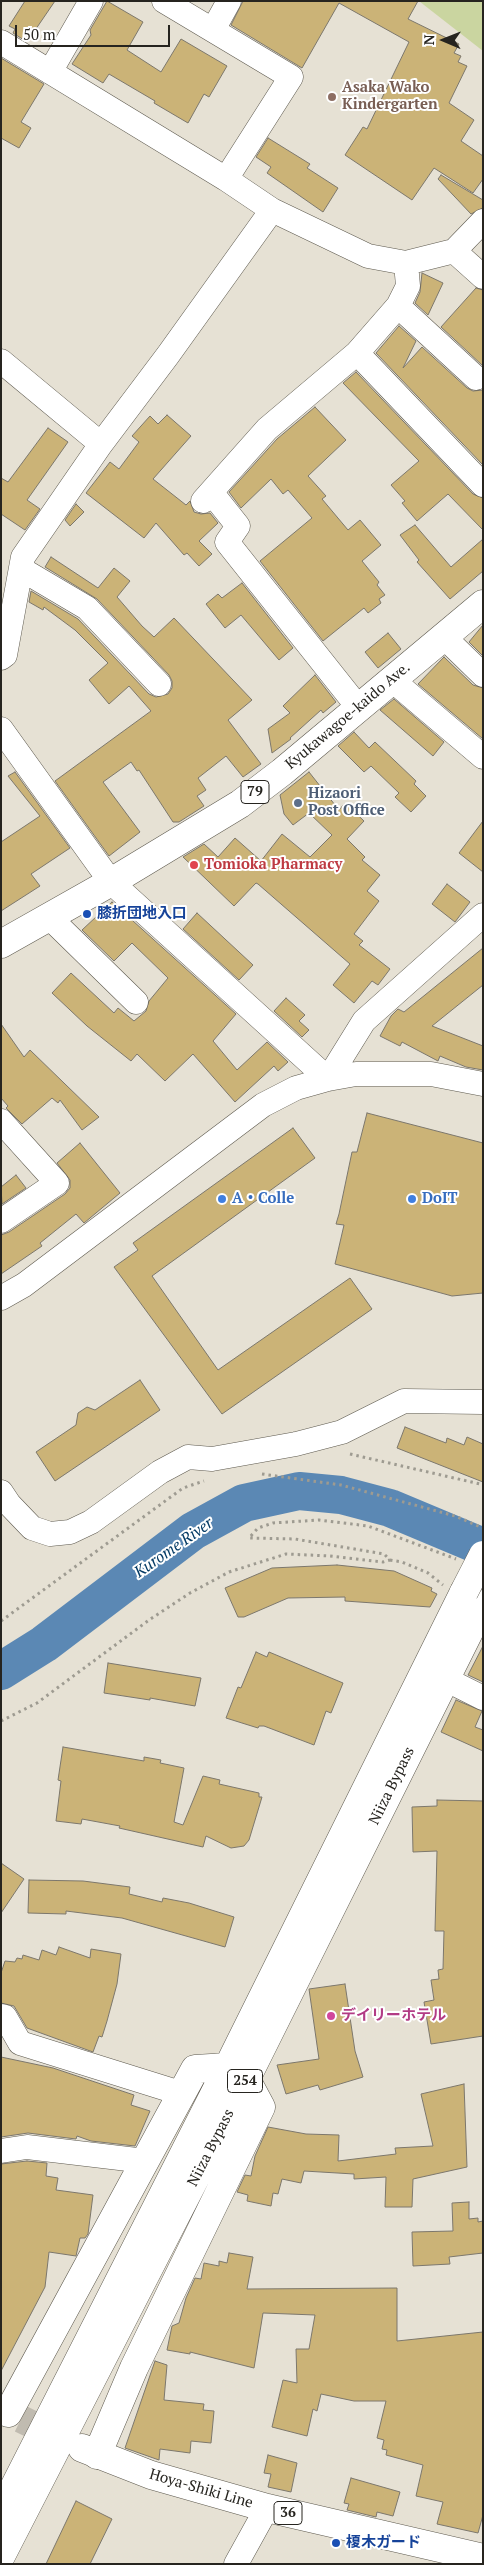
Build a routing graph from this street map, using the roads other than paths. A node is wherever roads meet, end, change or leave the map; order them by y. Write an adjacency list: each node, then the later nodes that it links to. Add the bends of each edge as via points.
1 (91, 1): 6 (street)
2 (164, 1): 4 (street)
3 (229, 1): 4 (street)
4 (213, 30): 7 (street, via 291,77)
5 (1, 42): 6 (street)
6 (50, 72): 7 (street)
7 (226, 179): 8 (street)
8 (272, 210): 11 (street, via 368,256); 17 (street)
9 (483, 221): 10 (street)
10 (454, 251): 11 (street); 12 (street)
11 (406, 263): 13 (street, via 408,286)
12 (483, 277)
13 (398, 306): 14 (street); 16 (street)
14 (357, 352): 18 (street); 26 (street, via 267,429 207,497 238,526 227,542)
15 (1, 361): 17 (street)
16 (476, 378)
17 (100, 444): 19 (street, via 23,557)
18 (483, 485)
19 (21, 570): 22 (street, via 5,655); 25 (street, via 87,608)
20 (483, 604): 21 (main road, Kyukawagoe-kaido Ave. / 79)
21 (444, 637): 23 (street); 24 (main road, Kyukawagoe-kaido Ave. / 79)
22 (1, 658)
23 (483, 675)
24 (392, 679): 26 (main road, Kyukawagoe-kaido Ave. / 79); 28 (street)
25 (159, 684)
26 (358, 707): 29 (main road, Kyukawagoe-kaido Ave. / 79, via 240,804)
27 (1, 729): 29 (street)
28 (483, 757)
29 (111, 882): 31 (main road, Kyukawagoe-kaido Ave. / 79); 34 (street)
30 (483, 916): 34 (street, via 364,1021)
31 (50, 917): 32 (main road, Kyukawagoe-kaido Ave. / 79); 33 (street)
32 (1, 944)
33 (136, 1002)
34 (328, 1079): 35 (street, via 356,1074 431,1074); 38 (street, via 296,1088 263,1106 24,1285)
35 (483, 1084)
36 (1, 1121): 37 (street, via 57,1183)
37 (1, 1221)
38 (1, 1298)
39 (483, 1402): 40 (street, via 404,1401 342,1432 296,1444 220,1458 188,1457 160,1472 91,1522 70,1532 50,1534 32,1528)
40 (1, 1492)
41 (471, 1558): 42 (main road, 254, bridge)
42 (470, 1597): 43 (main road, Niiza Bypass / 254); 46 (main road, Niiza Bypass / 254)
43 (445, 1679): 44 (street); 46 (main road, Niiza Bypass / 254)
44 (483, 1698)
45 (1, 2016): 47 (street, via 5,2017 20,2043)
46 (237, 2073): 47 (main road, via 195,2069); 51 (main road, Hoya-Shiki Line / 36, via 261,2107 134,2368 89,2451 151,2475); 52 (main road, Niiza Bypass / 254); 53 (main road, Niiza Bypass / 254)
47 (180, 2093): 49 (main road)
48 (1, 2151): 49 (street, via 27,2147)
49 (145, 2161): 50 (main road)
50 (10, 2414)
51 (267, 2508): 54 (main road, Hoya-Shiki Line / 36); 55 (street)
52 (1, 2513)
53 (1, 2556)
54 (472, 2559)
55 (236, 2564)

